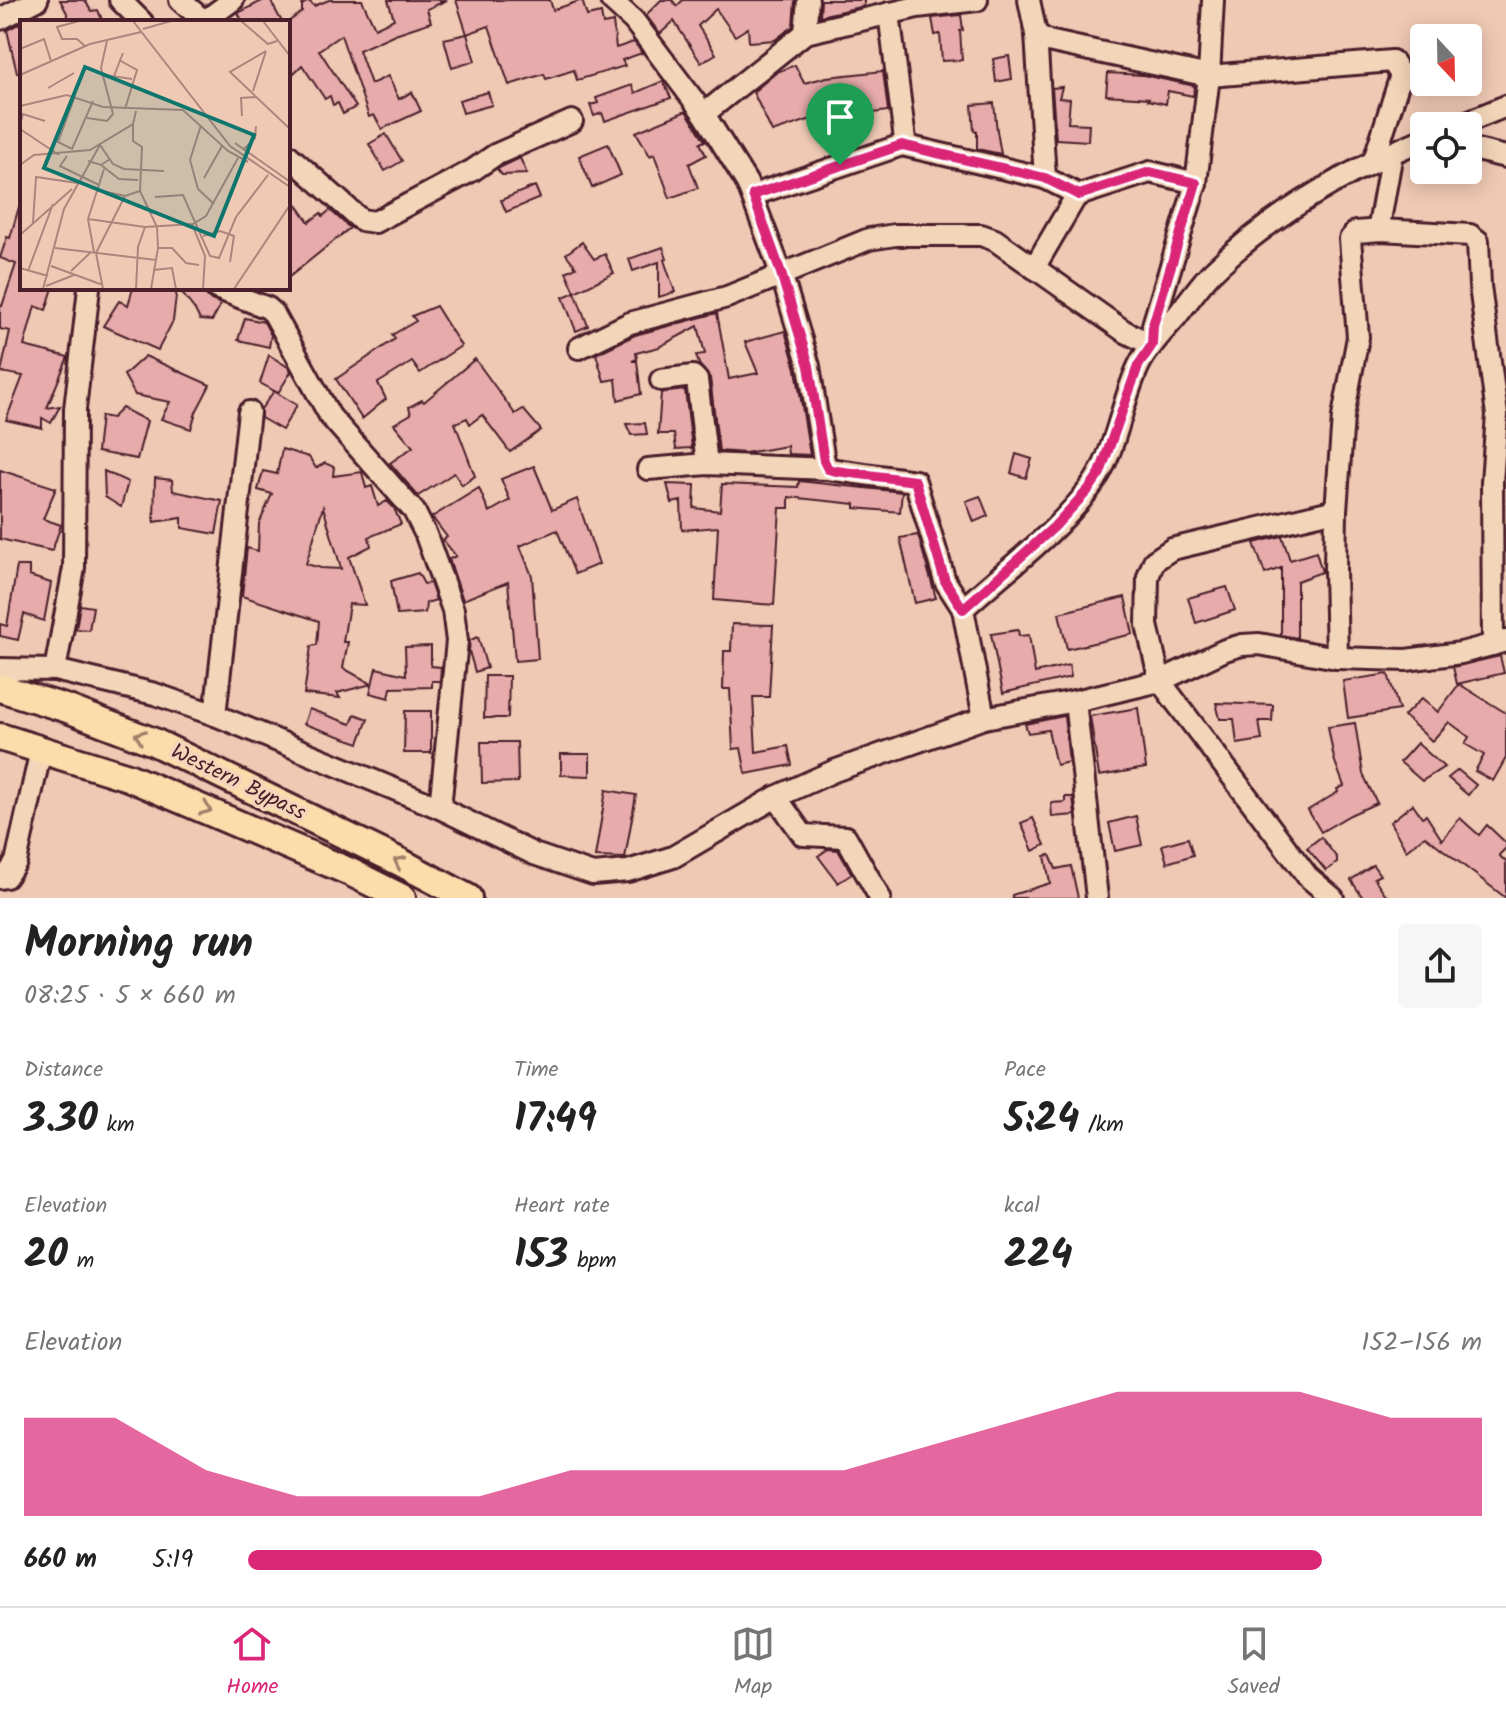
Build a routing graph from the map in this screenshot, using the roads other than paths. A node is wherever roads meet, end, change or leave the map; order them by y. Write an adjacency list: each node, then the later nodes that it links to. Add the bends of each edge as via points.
1 (37, 0): 11 (street)
2 (120, 0): 12 (street)
3 (180, 0): 13 (street)
4 (233, 0): 14 (street)
5 (611, 0): 19 (street, via 634,21)
6 (808, 0): 15 (street)
7 (977, 0): 10 (street)
8 (1029, 0): 16 (street)
9 (1213, 0): 17 (street)
10 (889, 13): 15 (street); 22 (street)
11 (0, 19)
12 (140, 20)
13 (202, 20)
14 (207, 20)
15 (805, 33): 19 (street)
16 (1036, 34): 17 (street); 28 (street)
17 (1209, 76): 25 (street, via 1392,61 1401,75); 29 (street)
18 (1506, 106): 20 (street)
19 (704, 114): 30 (street)
20 (1482, 116)
21 (572, 121): 26 (street, via 495,155 375,222 361,220)
22 (902, 145): 28 (street); 30 (street)
23 (1410, 145): 25 (street)
24 (1482, 151): 27 (street)
25 (1383, 156): 32 (street); 37 (street, via 1253,238 1210,275)
26 (290, 157)
27 (1506, 157)
28 (1045, 178): 31 (street)
29 (1196, 183): 31 (street, via 1150,172); 37 (street, via 1153,325)
30 (753, 195): 34 (street)
31 (1079, 195): 33 (street)
32 (1381, 230): 44 (street, via 1356,232 1350,239 1358,337 1343,417); 46 (street, via 1470,235 1478,241 1497,415 1492,482)
33 (1034, 268): 34 (street, via 981,235 895,235 869,239); 37 (street)
34 (781, 273): 38 (street, via 727,297 630,323); 43 (street, via 809,366)
35 (89, 290): 49 (street, via 75,409 74,568)
36 (221, 290): 58 (street, via 274,314 330,416 414,511 426,535 453,610 457,641)
37 (1152, 345): 45 (street, via 1138,366 1100,473 1089,489)
38 (579, 348)
39 (661, 380): 41 (street, via 697,380)
40 (249, 412): 53 (street)
41 (707, 464): 42 (street); 43 (street)
42 (648, 469)
43 (828, 469): 45 (street, via 915,481 945,581)
44 (1336, 510): 47 (street); 50 (street, via 1172,549 1154,561 1148,577 1147,625)
45 (963, 609): 54 (street)
46 (1500, 643): 47 (street, via 1406,660)
47 (1337, 658): 50 (street, via 1242,645)
48 (0, 669): 49 (street)
49 (55, 670): 53 (street)
50 (1160, 681): 52 (street); 60 (street)
51 (0, 688): 62 (main road, Western Bypass, one-way to 51, via 154,742)
52 (1075, 701): 54 (street); 64 (street)
53 (215, 715): 58 (street)
54 (984, 718): 57 (street)
55 (0, 737): 56 (main road, Western Bypass)
56 (41, 750): 59 (street, via 16,862); 61 (main road, Western Bypass, one-way to 61, via 211,810)
57 (776, 797): 58 (street, via 673,857 628,871 593,874 534,854); 63 (street, via 803,835 846,837)
58 (440, 808)
59 (0, 878)
60 (1325, 897)
61 (402, 898)
62 (468, 898)
63 (880, 898)
64 (1097, 898)

